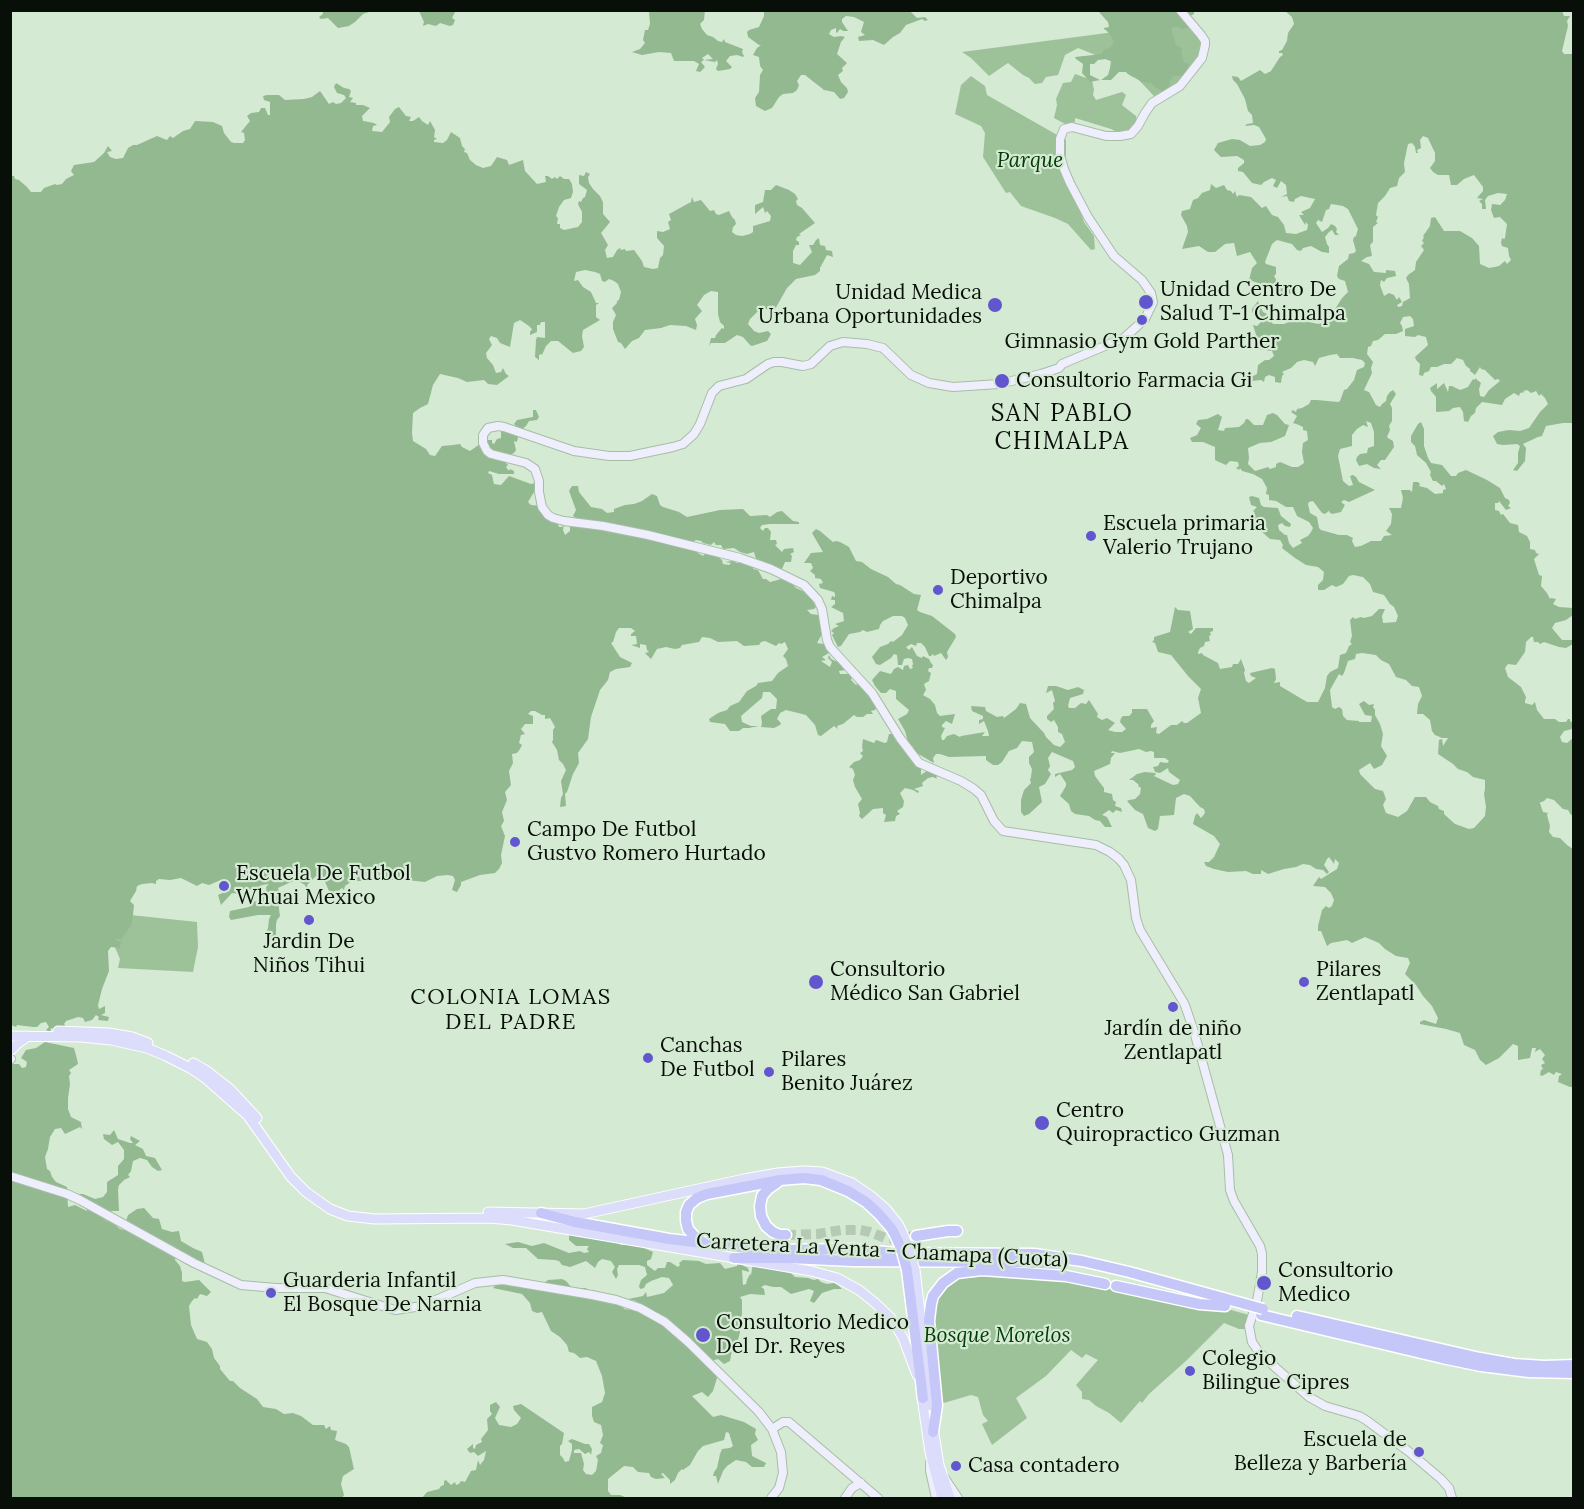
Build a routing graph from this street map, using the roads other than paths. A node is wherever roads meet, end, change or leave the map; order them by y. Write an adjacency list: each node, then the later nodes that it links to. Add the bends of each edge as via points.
1 (1180, 10): 36 (main road, via 1205,40 1205,51 1177,89 1152,103 1131,134 1106,136 1072,127 1064,129 1059,140 1064,170 1088,216 1114,256 1151,293 1153,302 1145,319 1124,338 1041,374 999,384 952,387 911,375 883,348 854,342 834,344 811,364 774,362 746,378 719,386 712,393 697,430 687,441 661,451 630,456 580,452 504,427 488,428 483,439 491,454 531,466 537,473 542,507 553,518 603,525 740,558 804,585 818,600 830,647 873,693 919,763 974,789 1003,831 1102,847 1122,862 1131,880 1140,930 1189,1014 1228,1155 1230,1190 1260,1246 1262,1272 1250,1326 1255,1347 1309,1397 1374,1424 1433,1471 1449,1488)
2 (10, 1030): 8 (main road, via 120,1035 185,1058 230,1089 254,1114 310,1189 344,1208 377,1214)
3 (10, 1036): 4 (main road)
4 (29, 1036): 5 (main road, via 18,1042); 14 (main road, via 117,1041 147,1048 190,1068 248,1116 306,1192 339,1213 375,1219 512,1220)
5 (11, 1054)
6 (10, 1176): 24 (main road, via 80,1200 241,1285 325,1288 395,1310 422,1306 475,1283 503,1280 616,1300 665,1322)
7 (786, 1179): 10 (highway, via 820,1180 848,1191 866,1202); 11 (highway, via 768,1189 760,1206 766,1226); 13 (highway, via 697,1198 686,1212 688,1229)
8 (541, 1213): 10 (main road, via 584,1214 744,1179 803,1171 852,1183 886,1209 898,1224); 13 (highway, Carretera La Venta - Chamapa (Cuota))
9 (957, 1231): 12 (highway)
10 (898, 1233): 15 (highway, bridge)
11 (786, 1235)
12 (916, 1236)
13 (709, 1245): 19 (highway, Carretera La Venta - Chamapa (Cuota), via 771,1250 1034,1254 1101,1265)
14 (734, 1258): 18 (highway, Carretera La Venta - Chamapa (Cuota), via 1062,1264); 23 (main road, via 811,1271 837,1278 859,1290 891,1318 903,1338)
15 (911, 1270): 23 (highway); 25 (main road)
16 (1105, 1284): 25 (highway, via 1066,1276 982,1270 957,1273 943,1282 930,1304 937,1405)
17 (1116, 1286): 18 (highway)
18 (1225, 1306): 19 (highway, Carretera La Venta - Chamapa (Cuota))
19 (1245, 1308): 20 (highway, Carretera La Venta - Chamapa (Cuota), bridge)
20 (1262, 1312): 21 (highway, Carretera La Venta - Chamapa (Cuota), via 1514,1364); 22 (highway, Carretera La Venta - Chamapa (Cuota), via 1481,1366)
21 (1574, 1365)
22 (1574, 1373)
23 (923, 1398): 26 (main road)
24 (772, 1429): 28 (main road, via 789,1422); 29 (main road, via 781,1452 783,1473)
25 (933, 1432): 27 (main road)
26 (930, 1452): 32 (main road); 33 (main road)
27 (941, 1472): 34 (main road); 35 (main road)
28 (861, 1483): 30 (main road); 31 (main road)
29 (771, 1498)
30 (845, 1498)
31 (878, 1498)
32 (936, 1498)
33 (942, 1498)
34 (950, 1498)
35 (958, 1498)
36 (1452, 1498)

